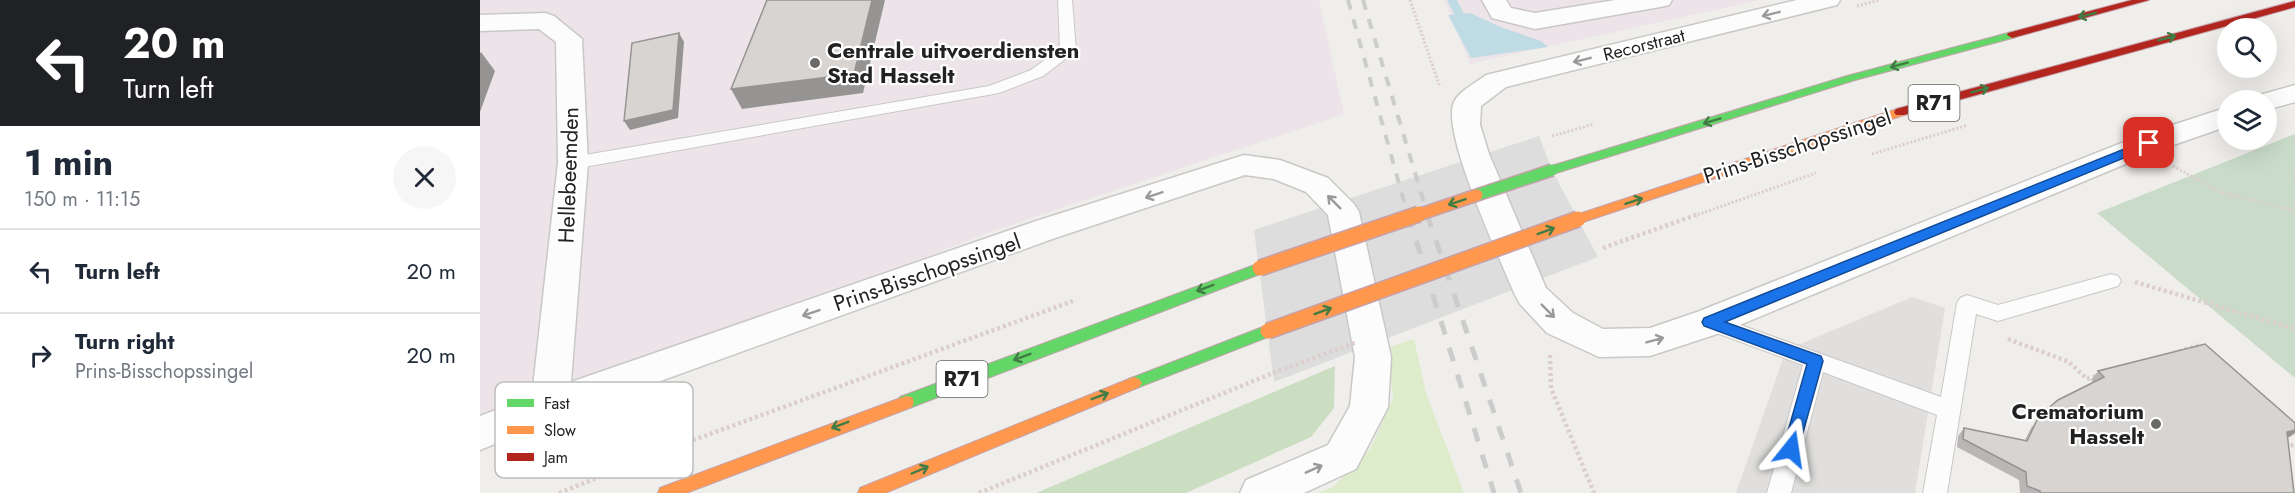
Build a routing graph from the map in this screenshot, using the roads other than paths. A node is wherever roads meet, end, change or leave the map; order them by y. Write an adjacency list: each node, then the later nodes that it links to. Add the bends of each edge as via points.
1 (1065, 0): 11 (lane, via 1068,51 1037,73 993,90)
2 (1494, 0): 3 (street, via 1502,13 1535,21)
3 (1660, 0)
4 (1828, 0): 13 (street, Recorstraat, one-way to 13, via 1496,81 1454,99 1532,295 1560,323 1599,343 1619,343 1650,342)
5 (2144, 0): 20 (highway, Prins-Bisschopssingel / R71, one-way to 20, bridge, via 1851,78 1552,170 1260,268)
6 (2295, 4): 21 (highway, Prins-Bisschopssingel / R71, one-way to 6, bridge, via 1268,331 1578,219 1894,114)
7 (480, 23): 11 (street, Hellebeemden, via 545,21 569,39)
8 (2295, 93): 9 (street)
9 (2277, 99)
10 (2217, 120): 13 (street, via 2138,147)
11 (573, 163): 15 (street, Hellebeemden)
12 (2111, 281): 17 (lane, via 1998,314 1967,303)
13 (1710, 322): 14 (lane)
14 (1815, 361): 17 (lane); 23 (lane)
15 (552, 382)
16 (615, 382): 22 (street, Prins-Bisschopssingel, one-way to 16, via 1342,457 1369,407 1373,357 1343,212 1317,185 1280,170 1244,165 1044,230)
17 (1950, 410): 24 (lane)
18 (495, 427): 19 (street, Prins-Bisschopssingel)
19 (480, 433)
20 (666, 493)
21 (866, 493)
22 (1261, 493)
23 (1779, 493)
24 (1935, 493)

